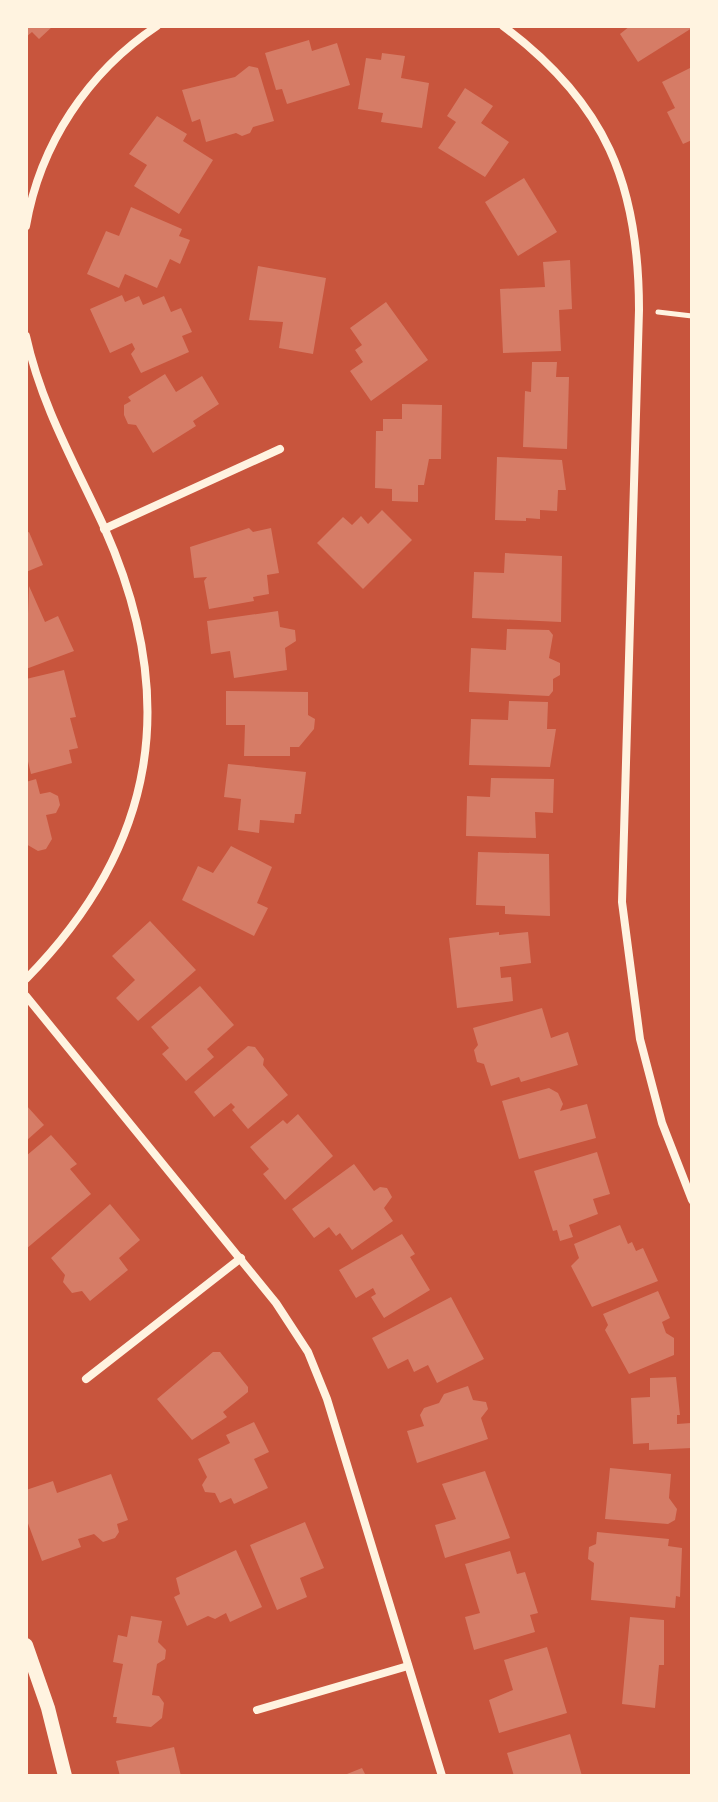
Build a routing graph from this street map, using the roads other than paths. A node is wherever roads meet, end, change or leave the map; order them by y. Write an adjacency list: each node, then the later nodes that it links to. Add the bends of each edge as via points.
1 (157, 26): 3 (street, via 110,63 71,111)
2 (503, 26): 10 (street, via 580,97 614,157 634,218 639,310 622,902 640,1039 662,1123)
3 (27, 210): 4 (street)
4 (26, 226)
5 (26, 336): 7 (street, via 49,412)
6 (280, 449): 7 (street)
7 (104, 529): 8 (street, via 133,605 144,653 144,764 130,820 103,883)
8 (26, 979)
9 (26, 996): 11 (street)
10 (692, 1200)
11 (241, 1258): 12 (street); 14 (street, via 293,1328 318,1374)
12 (86, 1379)
13 (26, 1645): 16 (street)
14 (408, 1666): 15 (street); 17 (street)
15 (257, 1710)
16 (65, 1776)
17 (442, 1776)

